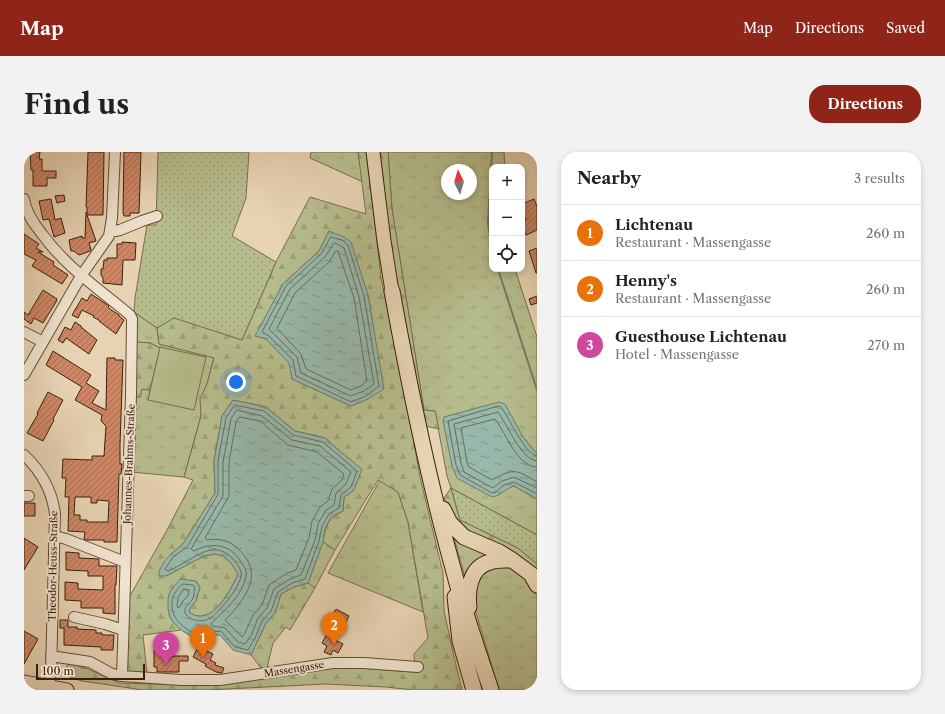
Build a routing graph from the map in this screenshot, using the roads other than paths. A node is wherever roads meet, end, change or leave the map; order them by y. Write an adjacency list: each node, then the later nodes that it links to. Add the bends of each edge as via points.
1 (114, 152): 6 (street)
2 (373, 152): 8 (main road)
3 (24, 200): 4 (street)
4 (26, 212): 7 (street, via 51,247)
5 (157, 216): 6 (street)
6 (110, 232): 7 (street, via 104,245)
7 (81, 276): 10 (street); 16 (street, Johannes-Brahms-Straße, via 132,319 132,395)
8 (392, 291): 13 (highway)
9 (24, 332): 10 (street)
10 (43, 342): 11 (street)
11 (24, 375)
12 (24, 455): 14 (street, Theodor-Heuss-Straße, via 42,475 50,491 55,509)
13 (433, 493): 15 (highway, via 450,523 464,537); 17 (highway)
14 (55, 536): 16 (street); 22 (street, Theodor-Heuss-Straße)
15 (512, 560): 18 (highway, via 531,574); 21 (highway, via 489,562 479,568 470,580 468,593)
16 (125, 562): 20 (street, Johannes-Brahms-Straße)
17 (454, 572): 21 (highway); 28 (highway, via 460,641)
18 (537, 585)
19 (74, 617): 20 (street)
20 (123, 630): 24 (street, Johannes-Brahms-Straße)
21 (472, 632): 29 (highway)
22 (51, 656): 24 (street, Massengasse, via 90,662 112,674); 26 (street, Theodor-Heuss-Straße)
23 (418, 667): 24 (street, Massengasse, via 333,662 222,680)
24 (122, 676)
25 (24, 682): 26 (main road)
26 (48, 688): 27 (main road)
27 (68, 690)
28 (474, 690)
29 (491, 690)

